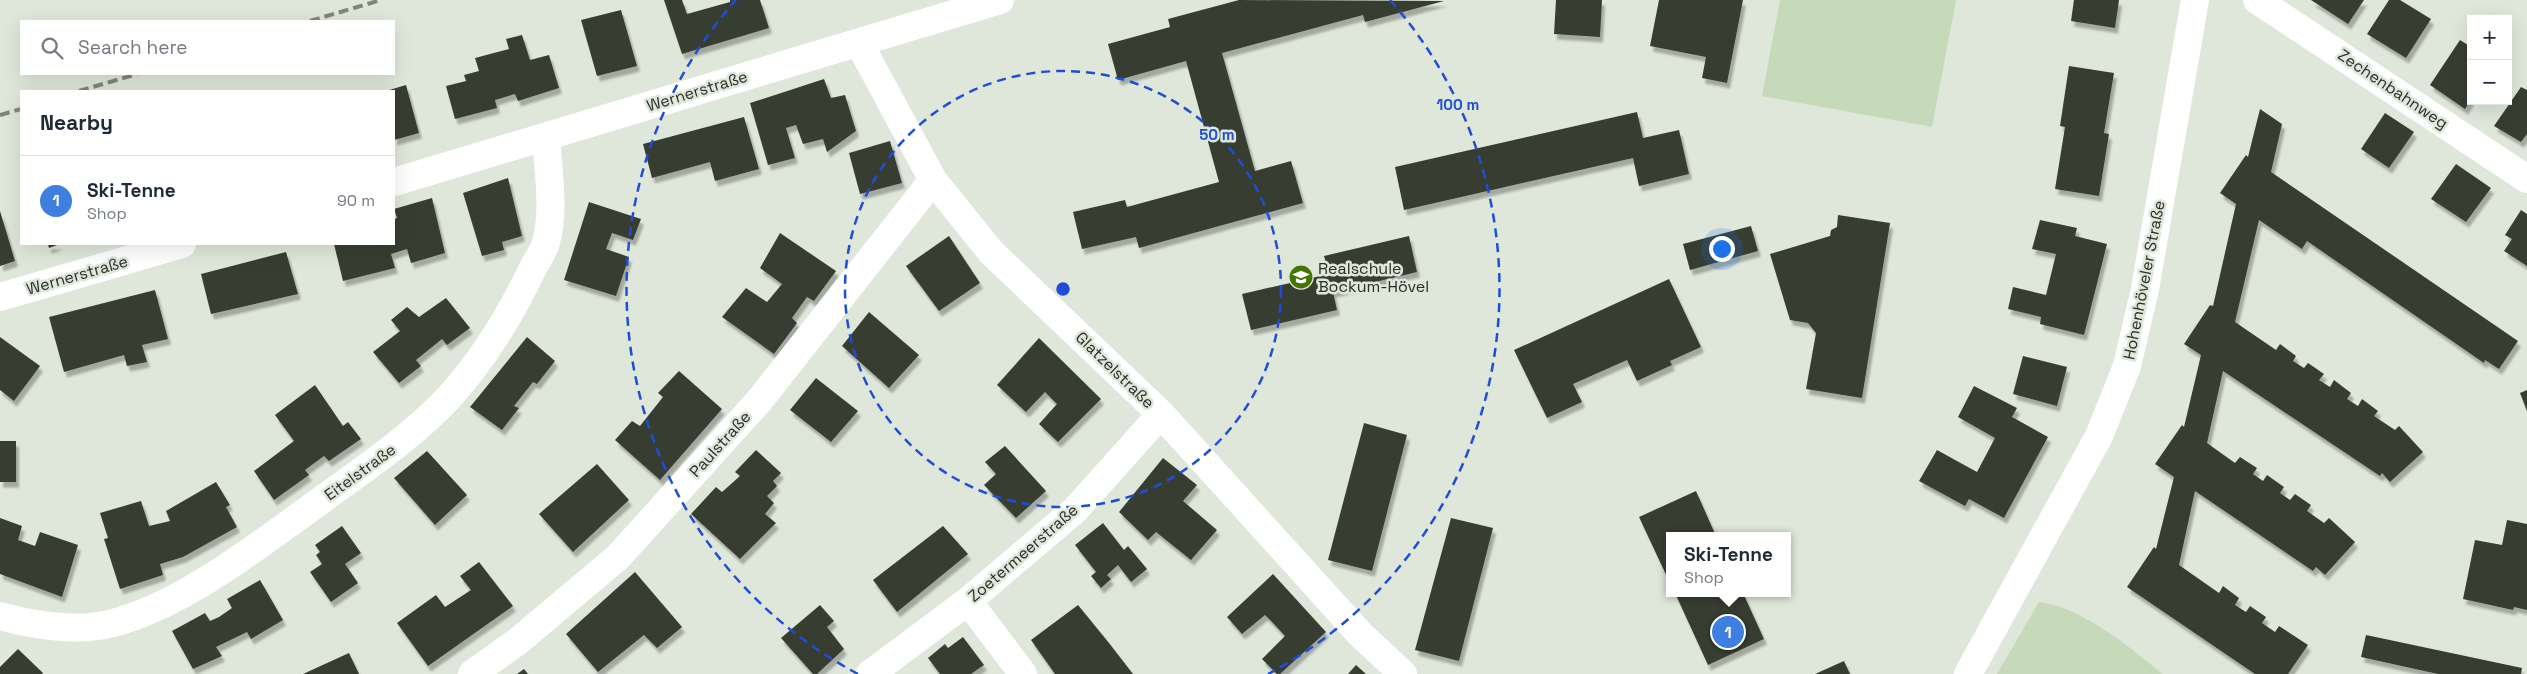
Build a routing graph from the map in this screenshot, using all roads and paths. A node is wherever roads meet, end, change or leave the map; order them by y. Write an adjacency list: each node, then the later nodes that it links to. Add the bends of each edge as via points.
1 (1000, 0): 4 (street, Wernerstraße)
2 (2195, 0): 18 (street, Hohenhöveler Straße, via 2145,289 2126,366 2094,445)
3 (2257, 0): 6 (street, Zechenbahnweg)
4 (859, 42): 5 (street, Wernerstraße); 7 (street, Glatzelstraße)
5 (546, 137): 8 (street, Wernerstraße); 13 (street, Eitelstraße, via 550,200 546,242 527,282 490,342 452,394 396,445 250,551 146,611 108,625 63,627)
6 (2527, 179)
7 (933, 180): 11 (street, Glatzelstraße, via 991,252); 14 (street, Paulstraße, via 759,401 618,557 517,642)
8 (395, 182)
9 (179, 245): 10 (street, Wernerstraße)
10 (0, 297)
11 (1161, 414): 12 (street, Zoetermeerstraße, via 1075,510); 17 (street, Glatzelstraße, via 1360,634)
12 (968, 600): 15 (street, Zoetermeerstraße); 16 (street)
13 (0, 616)
14 (472, 674)
15 (870, 674)
16 (1022, 674)
17 (1403, 674)
18 (1968, 674)

